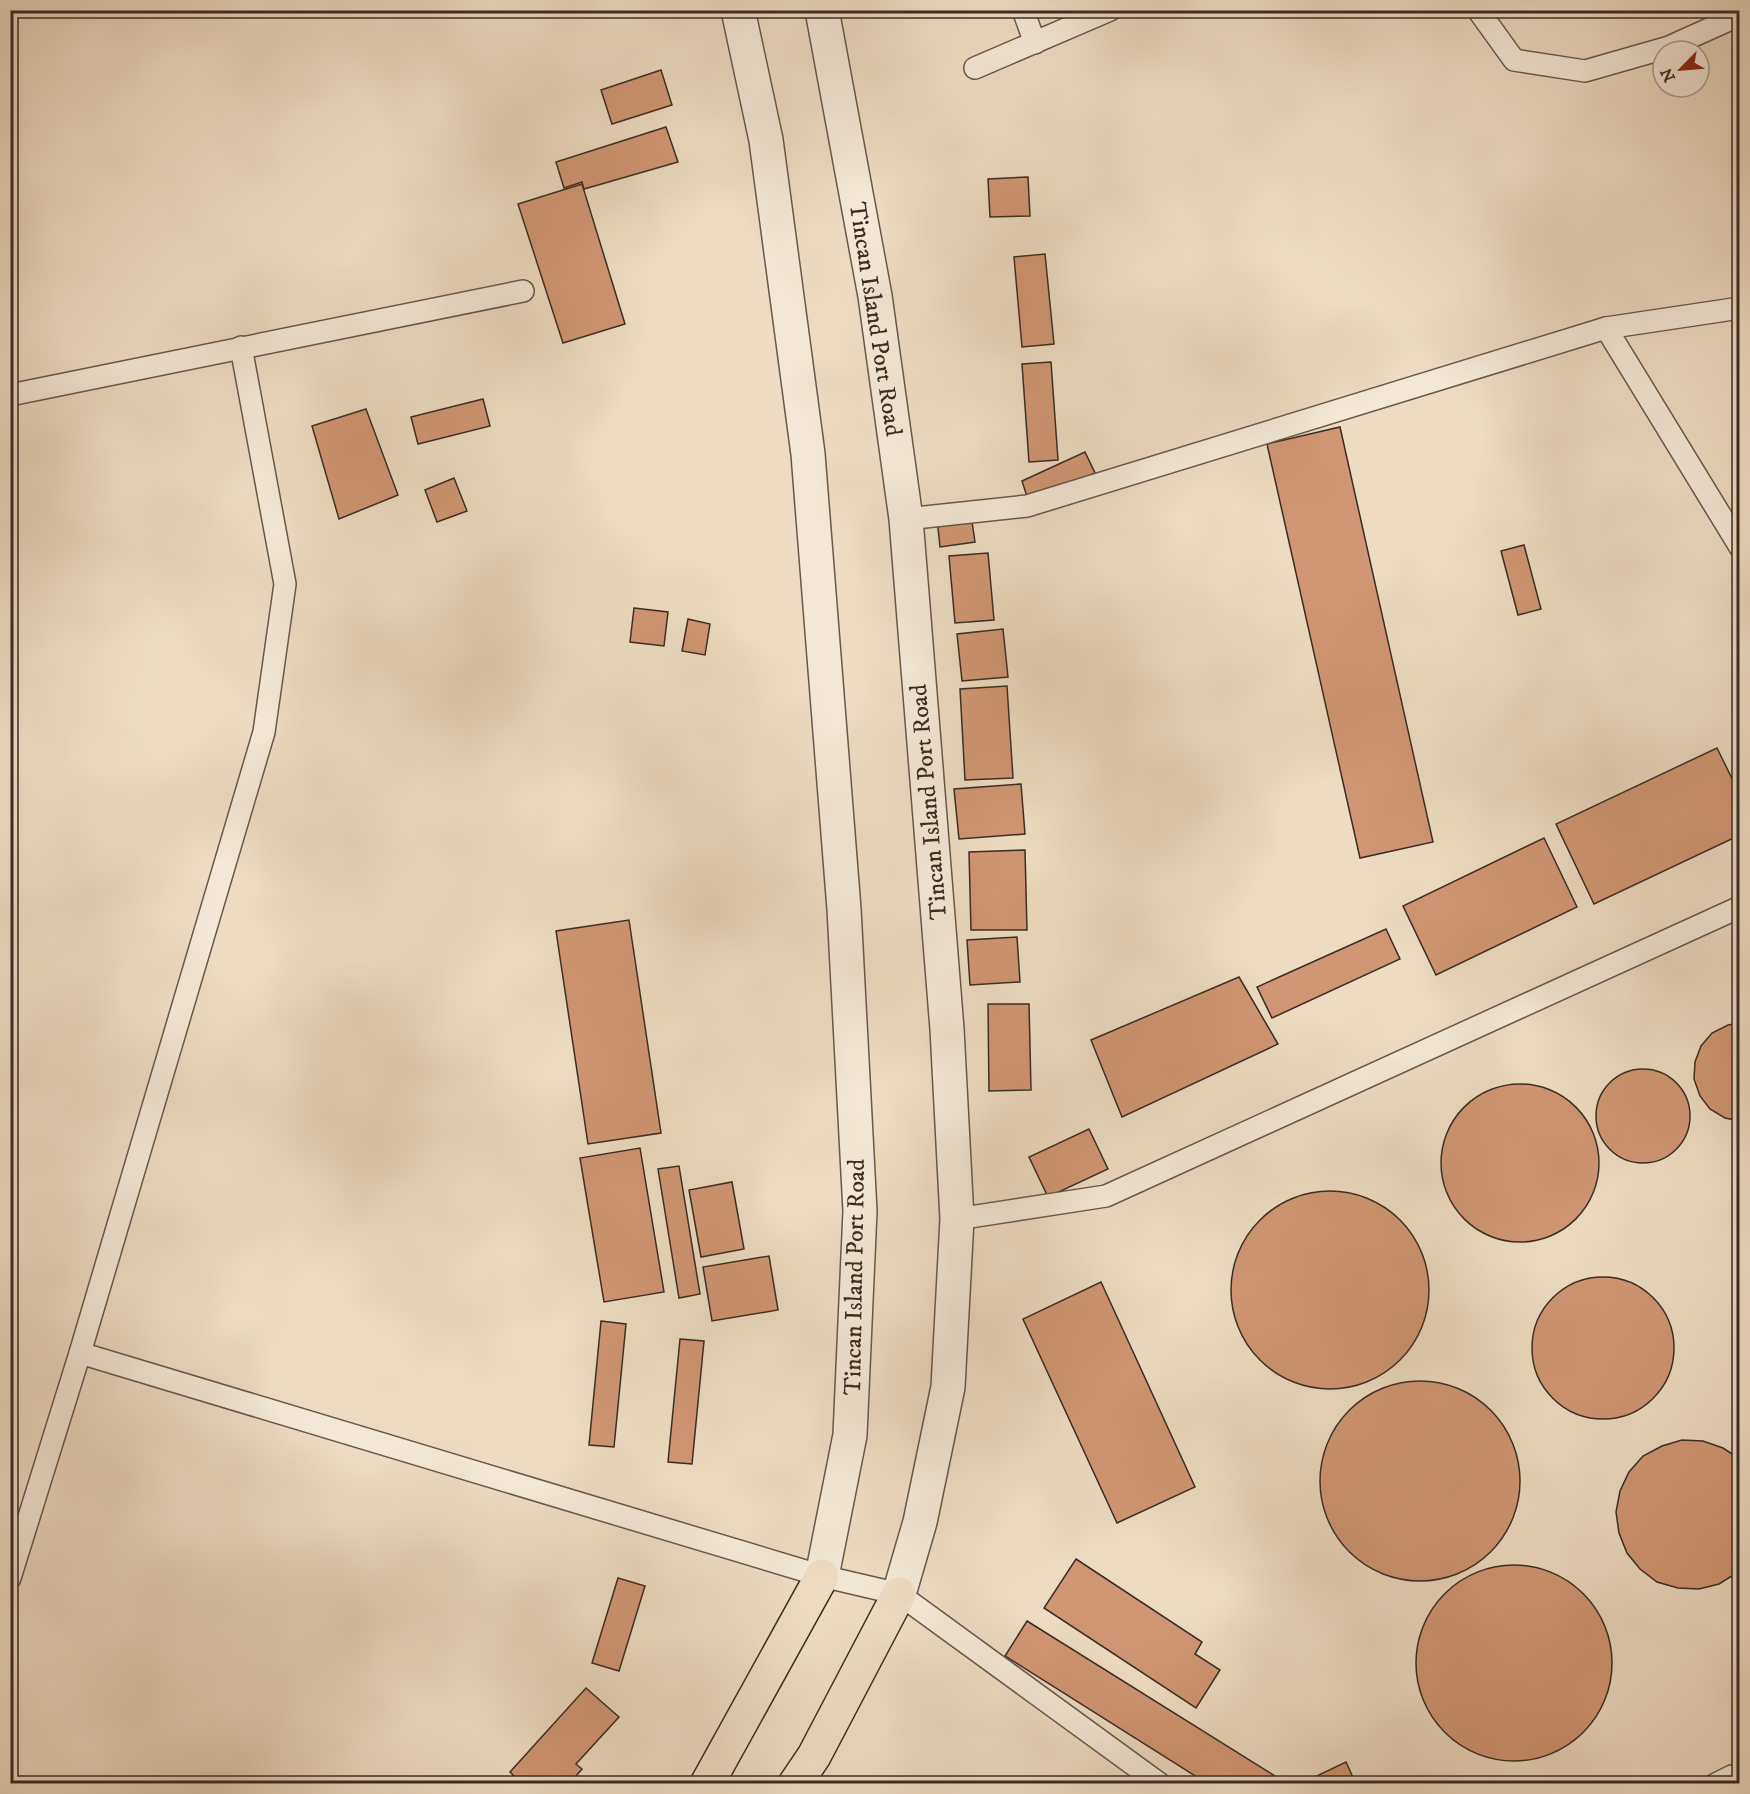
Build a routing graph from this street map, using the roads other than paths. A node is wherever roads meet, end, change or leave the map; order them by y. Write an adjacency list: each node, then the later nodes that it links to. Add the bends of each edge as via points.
1 (738, 10): 19 (street, Tincan Island Port Road, via 766,140 808,454 844,909 860,1211 850,1435)
2 (822, 10): 14 (street, Tincan Island Port Road, via 875,296)
3 (1023, 10): 7 (lane)
4 (1110, 10): 7 (lane)
5 (1478, 10): 6 (lane, via 1514,60 1585,70 1669,46)
6 (1740, 15)
7 (1035, 43): 8 (lane)
8 (975, 68)
9 (523, 291): 12 (lane)
10 (1740, 308): 11 (lane)
11 (1606, 328): 14 (lane, via 1028,506); 15 (lane)
12 (241, 346): 13 (lane); 18 (lane, via 285,584 264,732)
13 (10, 395)
14 (906, 519): 17 (street, Tincan Island Port Road, via 947,1029)
15 (1740, 547)
16 (1740, 907): 17 (lane, via 1106,1196)
17 (957, 1219): 21 (street, Tincan Island Port Road, via 948,1387 920,1522)
18 (80, 1353): 19 (lane); 20 (lane)
19 (822, 1576): 21 (lane); 23 (highway)
20 (10, 1578)
21 (899, 1594): 24 (highway, via 814,1756); 25 (lane)
22 (1740, 1776): 26 (lane)
23 (707, 1784)
24 (795, 1784)
25 (1160, 1784)
26 (1716, 1784)

